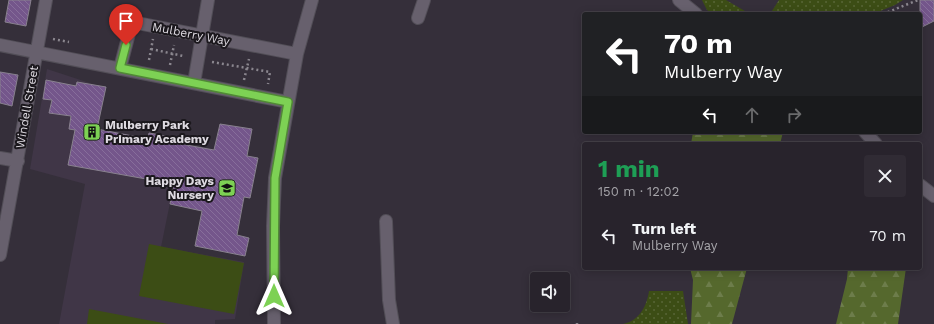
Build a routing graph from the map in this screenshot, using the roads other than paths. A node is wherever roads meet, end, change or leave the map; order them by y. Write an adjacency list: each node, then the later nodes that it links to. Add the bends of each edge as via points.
1 (46, 0): 10 (street, Windell Street)
2 (208, 0): 8 (street)
3 (312, 0): 11 (street)
4 (424, 0): 7 (street)
5 (679, 0): 6 (street)
6 (694, 12)
7 (418, 18)
8 (202, 36): 11 (street, Mulberry Way); 12 (street, Mulberry Way, via 132,22); 13 (street)
9 (0, 45): 10 (street)
10 (36, 52): 12 (street); 18 (street, Windell Street)
11 (297, 54): 14 (street)
12 (120, 68): 13 (street)
13 (194, 83): 14 (street)
14 (288, 102): 23 (street, via 275,178)
15 (867, 134): 16 (street)
16 (874, 142)
17 (0, 158): 18 (street, Windell Street)
18 (18, 162): 22 (street, Windell Street)
19 (922, 186): 20 (street)
20 (934, 196)
21 (386, 221): 24 (street, via 389,300)
22 (0, 255)
23 (274, 324)
24 (393, 324)

